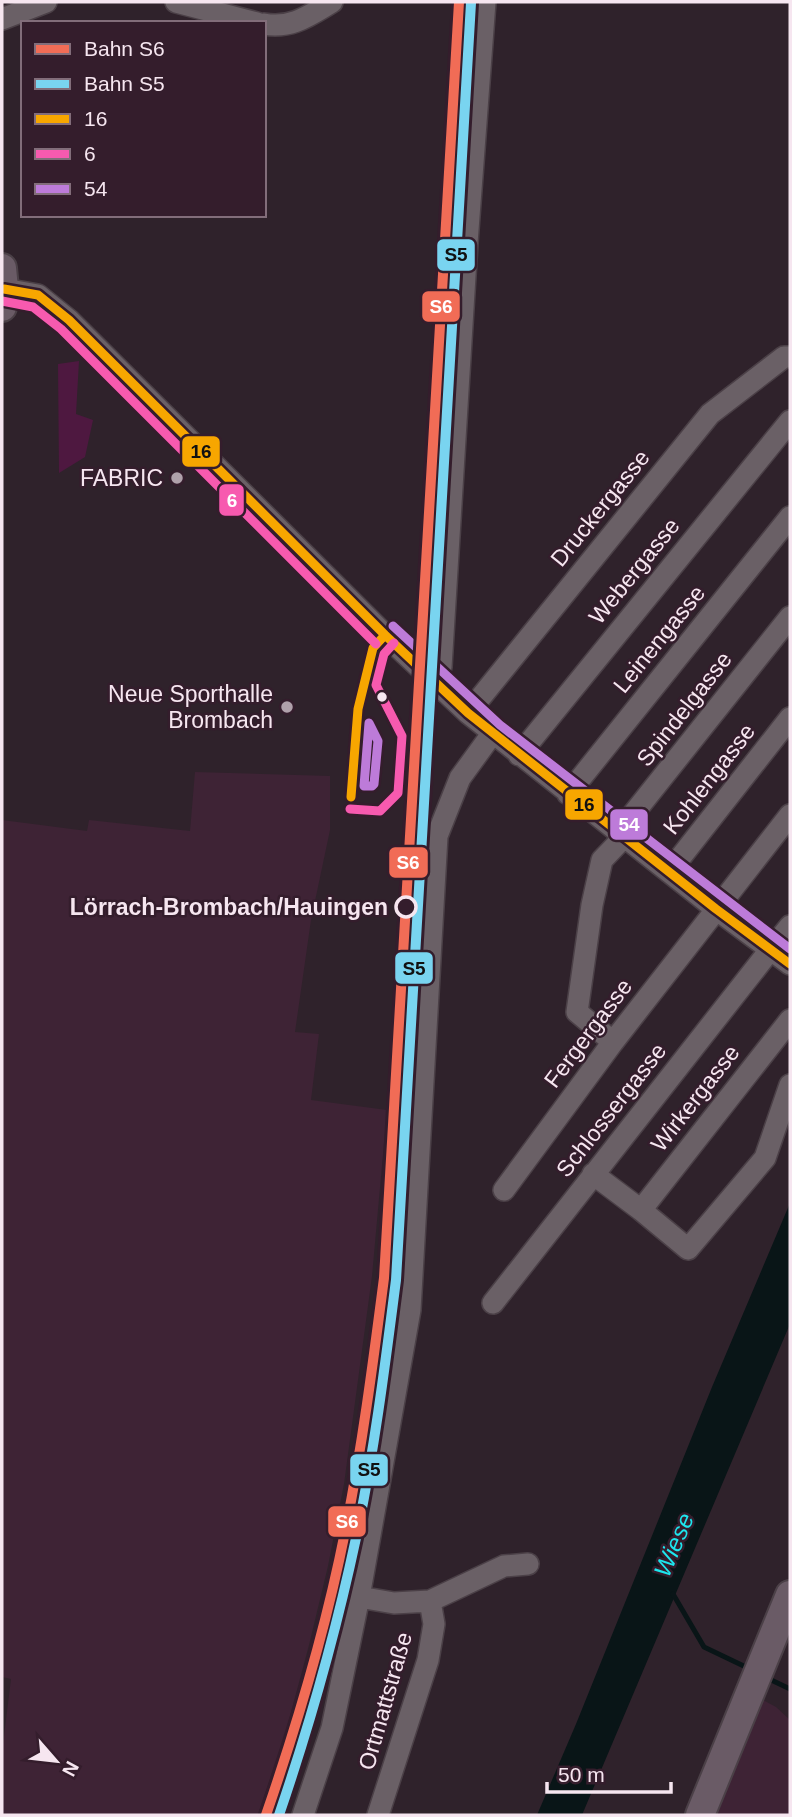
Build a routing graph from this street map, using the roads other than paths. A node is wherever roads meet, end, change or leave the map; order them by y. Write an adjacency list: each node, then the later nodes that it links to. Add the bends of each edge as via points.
1 (46, 2): 5 (street)
2 (176, 2): 6 (street)
3 (332, 2): 7 (street, via 297,23)
4 (485, 2): 13 (street, via 441,667)
5 (2, 19)
6 (249, 21)
7 (266, 24)
8 (2, 288): 13 (street, via 38,295 69,320)
9 (790, 358): 14 (street, Druckergasse, via 784,357 709,414)
10 (790, 421): 17 (street, Webergasse)
11 (790, 517): 18 (street, Leinengasse)
12 (790, 617): 20 (street, Spindelgasse)
13 (432, 679): 14 (street)
14 (468, 713): 16 (street)
15 (790, 718): 21 (street, Kohlengasse)
16 (492, 734): 17 (street); 34 (street, Ortmattstraße, via 460,778 437,836 410,1310)
17 (519, 755): 18 (street)
18 (568, 794): 20 (street)
19 (790, 815): 22 (street, Fergergasse)
20 (621, 835): 21 (street); 26 (street, Spindelgasse, via 602,860 577,1012)
21 (669, 872): 22 (street)
22 (716, 909): 23 (street); 26 (street, Fergergasse)
23 (779, 939): 24 (street); 28 (street, Schlossergasse)
24 (790, 964)
25 (790, 1020): 30 (street, Wirkergasse)
26 (613, 1042): 29 (street, Fergergasse)
27 (790, 1086): 30 (street, via 765,1158 688,1250)
28 (593, 1174): 30 (street); 31 (street, Schlossergasse)
29 (504, 1190)
30 (641, 1210)
31 (493, 1303)
32 (528, 1564): 35 (street, Ortmattstraße, via 504,1566)
33 (790, 1595): 38 (main road)
34 (359, 1597): 35 (street, Ortmattstraße, via 394,1603); 36 (street, Ortmattstraße, via 332,1728)
35 (430, 1601): 37 (street, Ortmattstraße, via 434,1624 428,1660)
36 (303, 1815)
37 (379, 1815)
38 (701, 1815)

